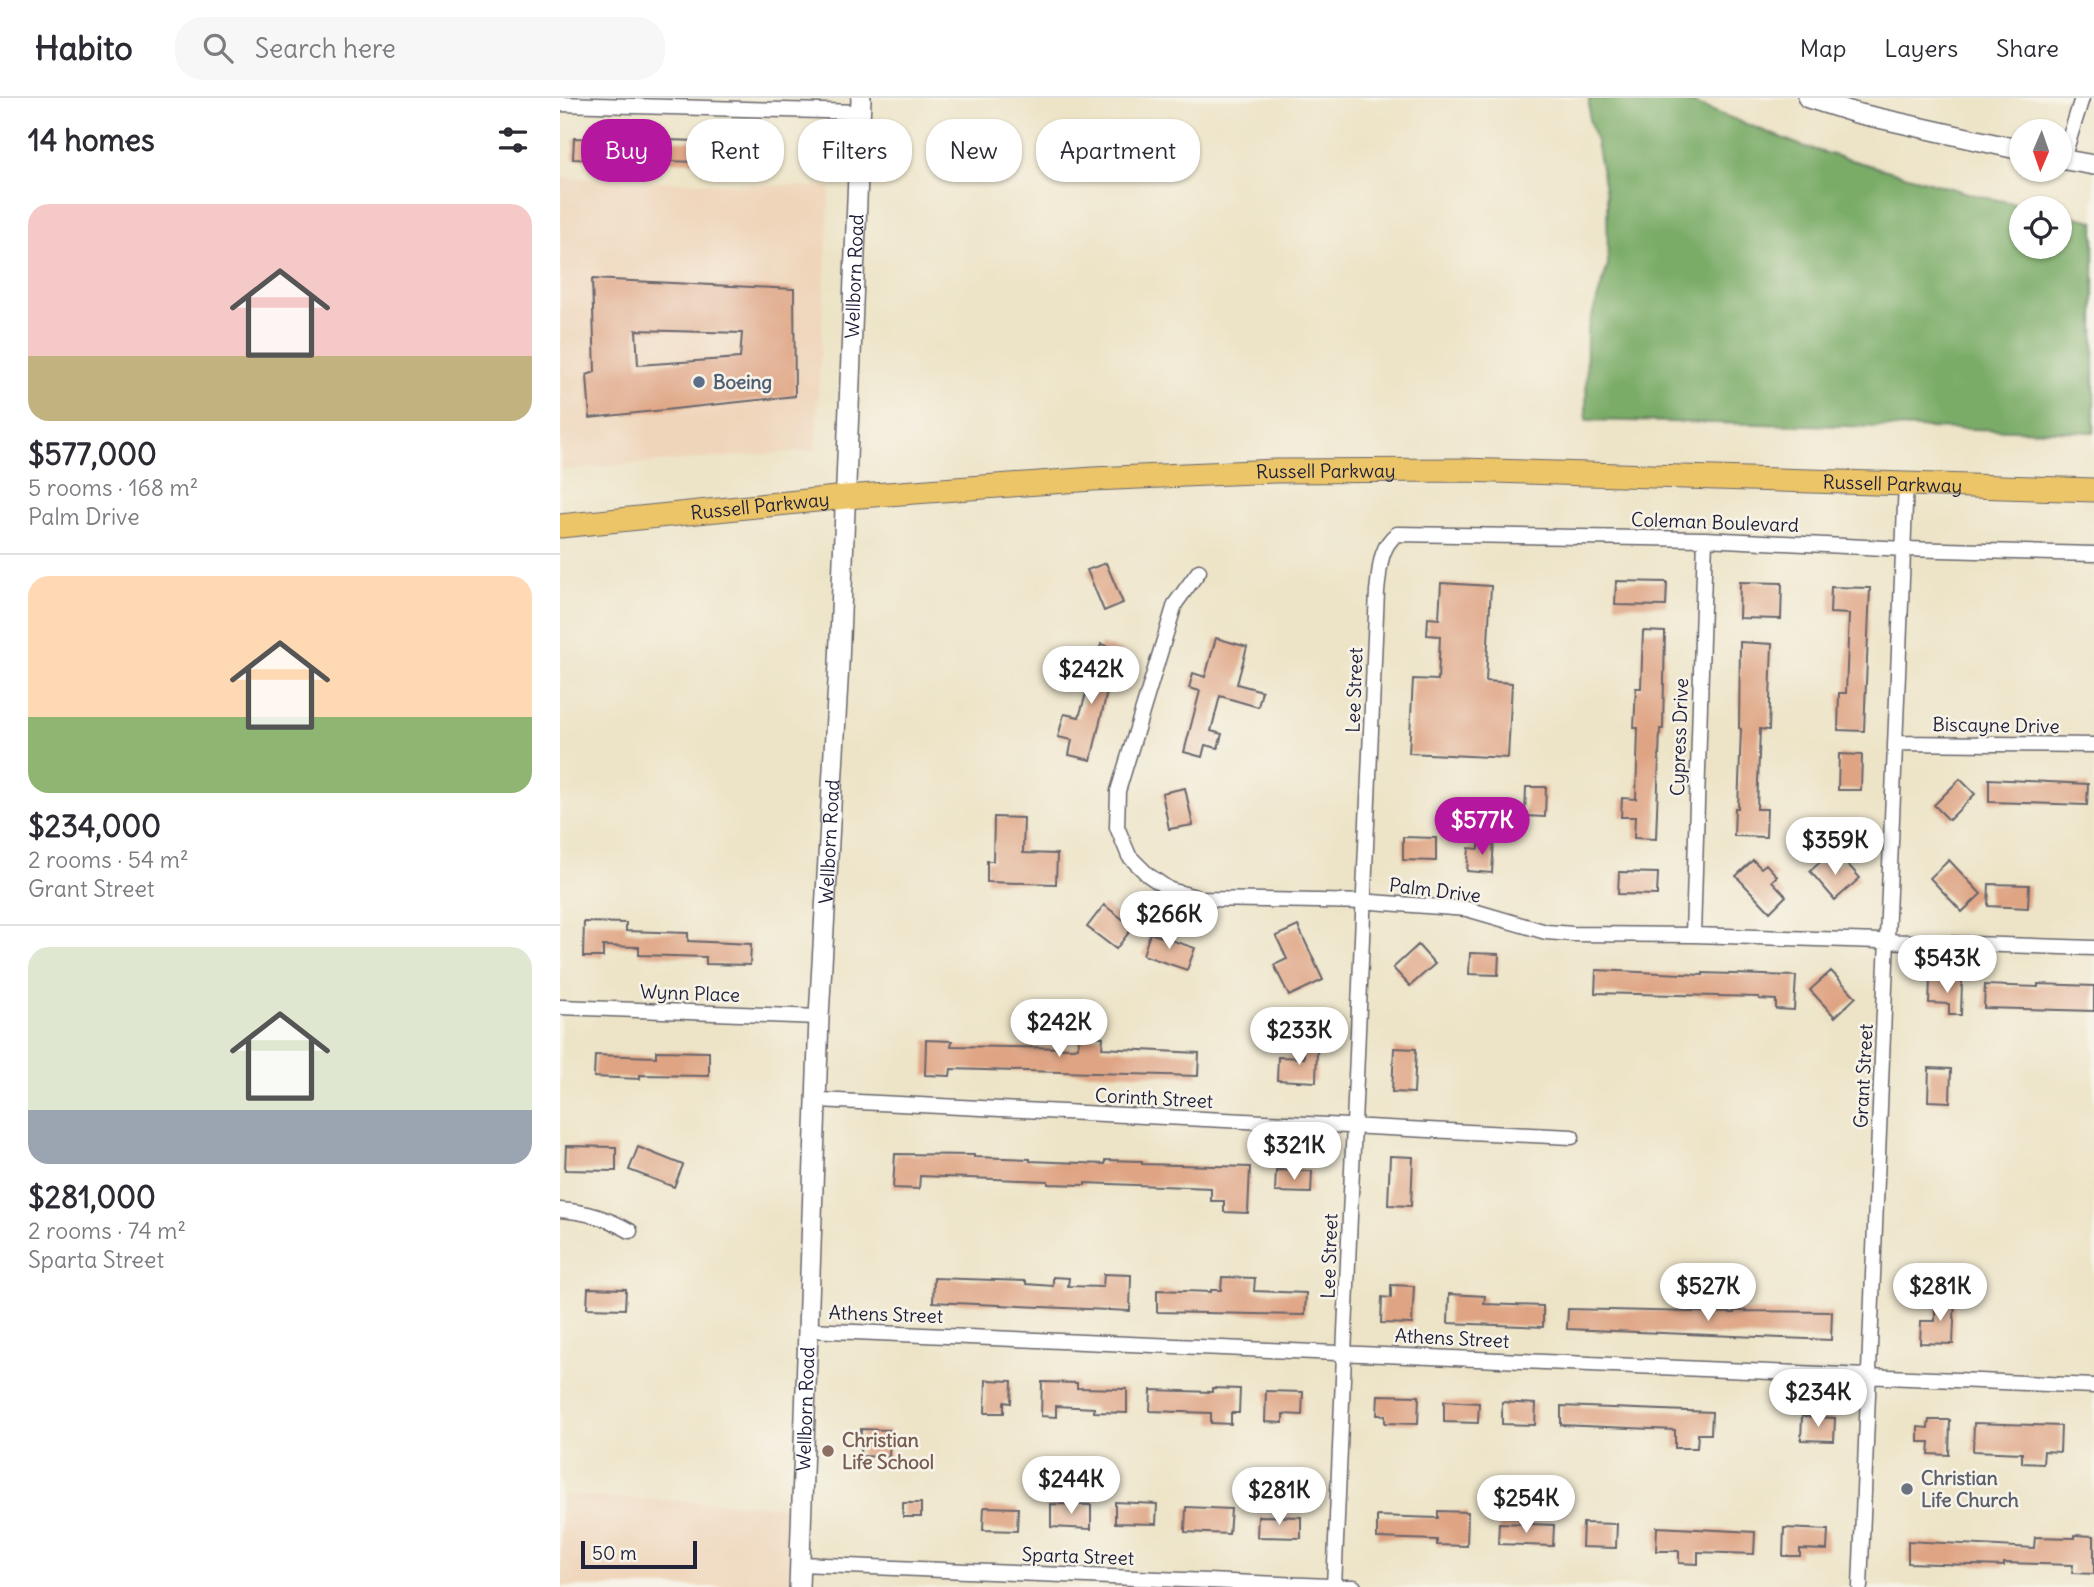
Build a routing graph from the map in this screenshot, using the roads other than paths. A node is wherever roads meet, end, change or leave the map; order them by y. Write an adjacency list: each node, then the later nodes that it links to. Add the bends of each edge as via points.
1 (1808, 98): 6 (street)
2 (2082, 98): 5 (street)
3 (560, 104): 4 (street)
4 (861, 105): 11 (street, Wellborn Road)
5 (2072, 127)
6 (2009, 147)
7 (2072, 161): 8 (street)
8 (2094, 165)
9 (1906, 482): 10 (main road, Russell Parkway); 11 (main road, Russell Parkway, via 1463,470 1276,471); 14 (street, Grant Street)
10 (2094, 490)
11 (846, 497): 12 (main road, Russell Parkway); 25 (street, Wellborn Road)
12 (560, 526)
13 (1704, 539): 14 (street, Coleman Boulevard); 17 (street, Coleman Boulevard, via 1397,534 1382,553); 21 (street, Cypress Drive)
14 (1905, 549): 15 (street, Coleman Boulevard); 18 (street, Grant Street)
15 (2094, 554)
16 (1199, 571): 20 (street, Palm Drive, via 1175,604 1118,791 1117,827 1129,856 1147,876 1170,890 1203,899)
17 (1377, 591): 20 (street, Lee Street)
18 (1897, 743): 19 (street, Biscayne Drive); 22 (street, Grant Street)
19 (2094, 745)
20 (1364, 902): 21 (street, Palm Drive, via 1467,909 1546,932); 27 (street, Lee Street)
21 (1693, 935): 22 (street, Palm Drive)
22 (1888, 942): 23 (street, Palm Drive); 33 (street, Grant Street)
23 (2094, 948)
24 (560, 1007): 25 (street, Wynn Place)
25 (819, 1017): 26 (street, Wellborn Road)
26 (818, 1100): 27 (street, Corinth Street); 31 (street, Wellborn Road)
27 (1354, 1128): 28 (street, Corinth Street); 32 (street, Lee Street)
28 (1572, 1137)
29 (560, 1210): 30 (street, via 585,1212)
30 (630, 1231)
31 (809, 1330): 32 (street, Athens Street); 35 (street, Wellborn Road)
32 (1344, 1353): 33 (street, Athens Street); 37 (street, Lee Street)
33 (1869, 1376): 34 (street, Athens Street); 39 (street, Grant Street)
34 (2094, 1385)
35 (800, 1564): 36 (street, Wellborn Road); 37 (street, Sparta Street)
36 (799, 1587)
37 (1334, 1587): 38 (street, Sparta Street)
38 (1354, 1587)
39 (1860, 1587)

